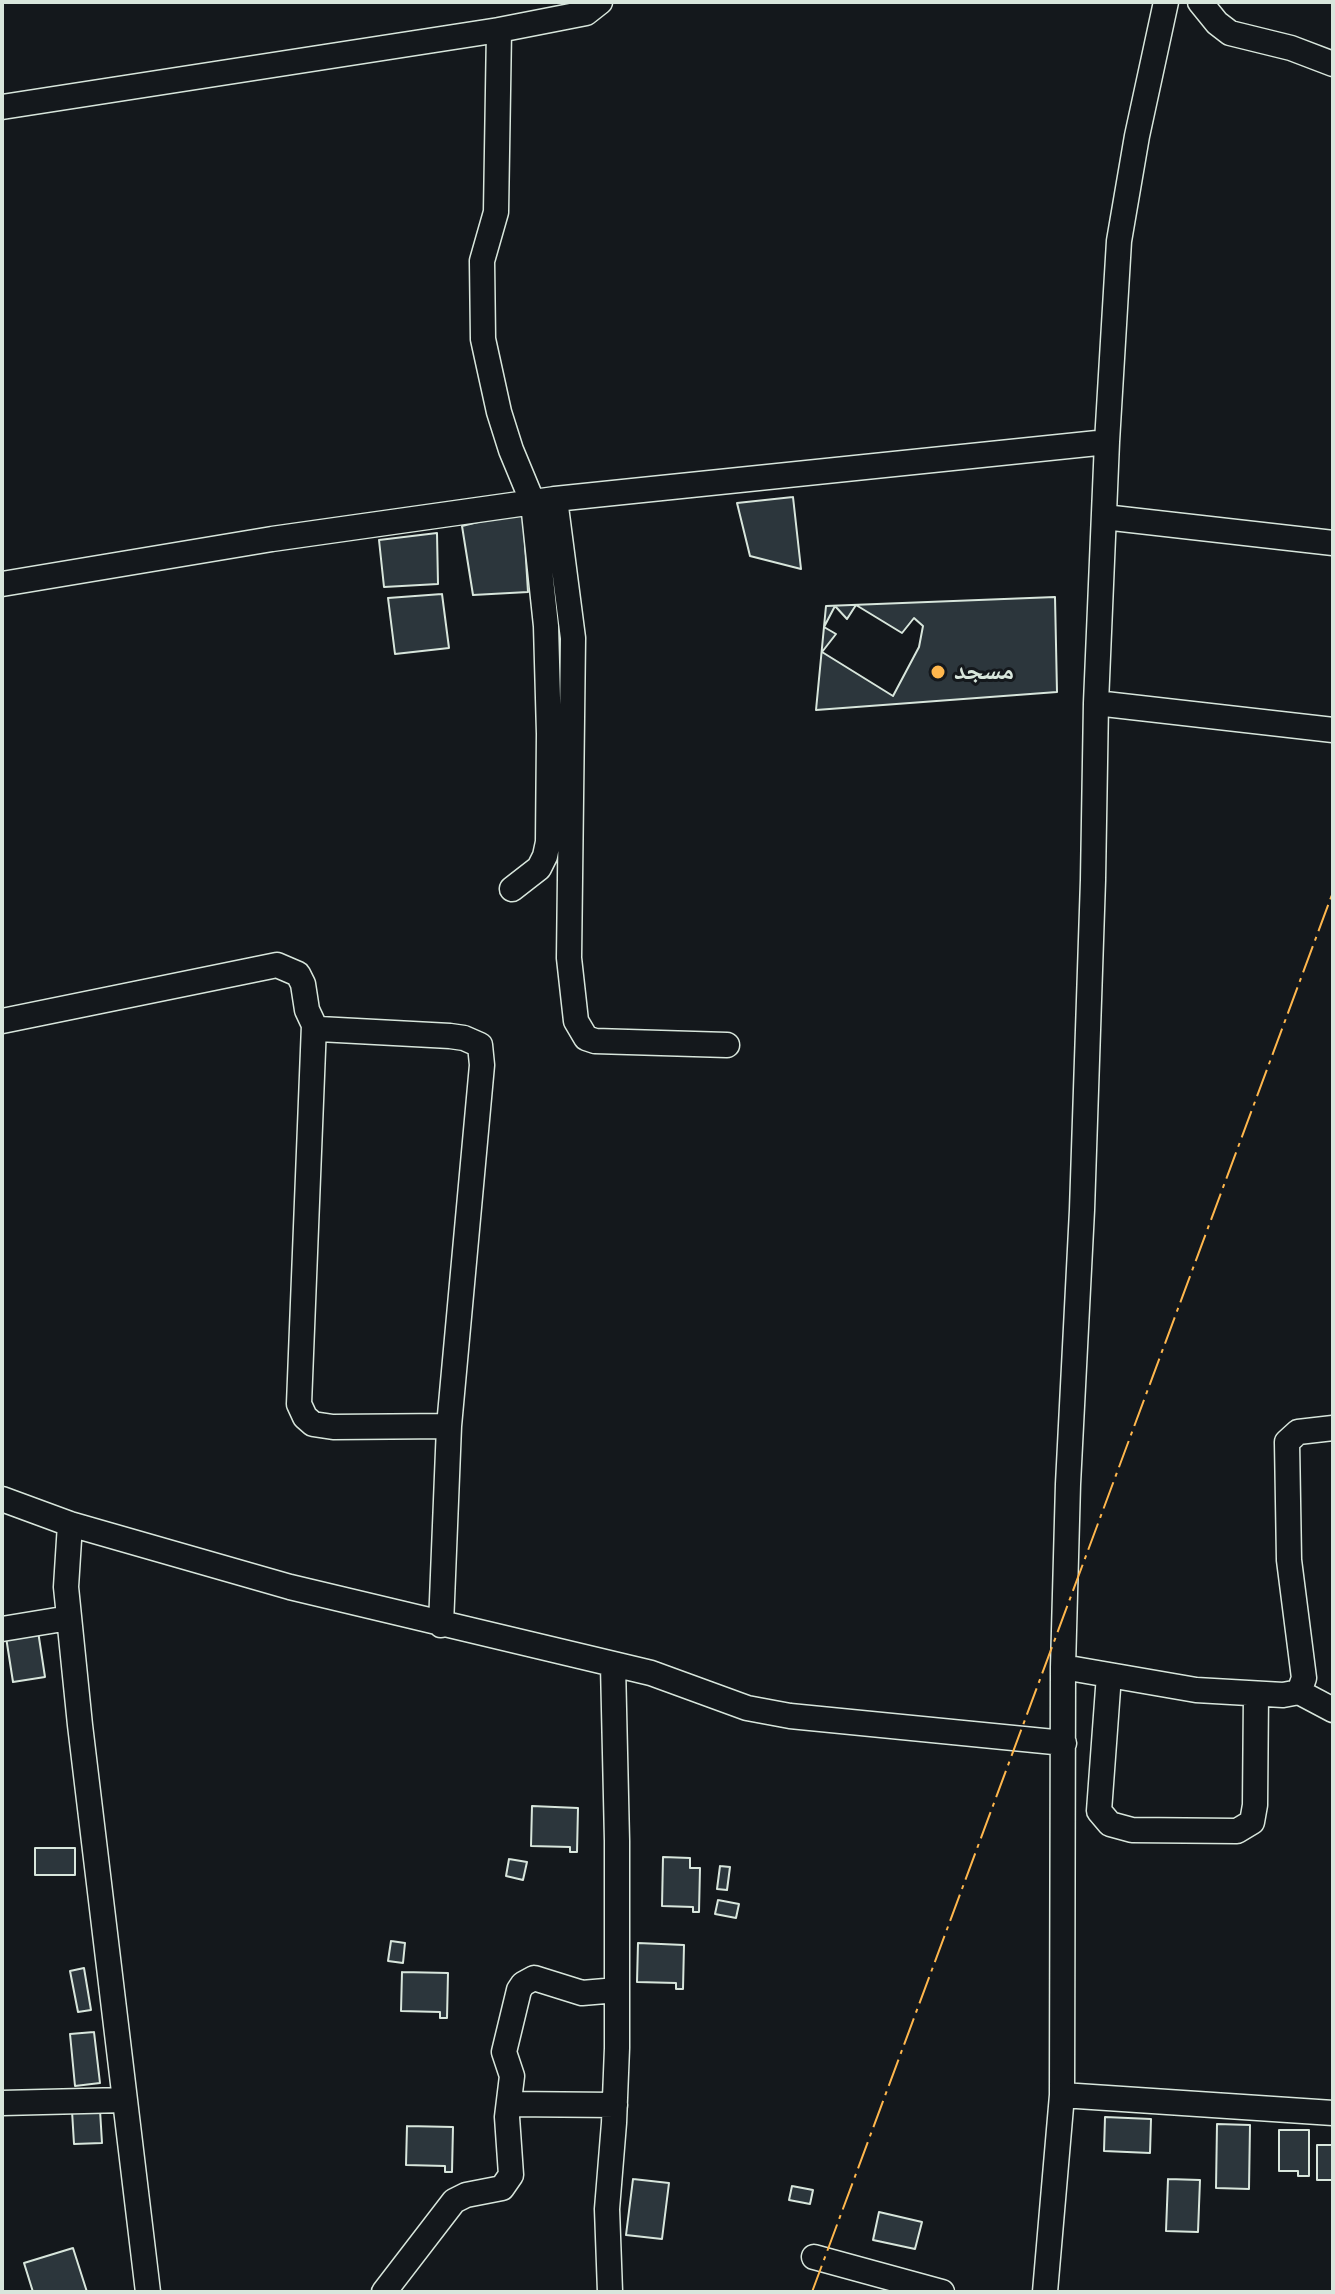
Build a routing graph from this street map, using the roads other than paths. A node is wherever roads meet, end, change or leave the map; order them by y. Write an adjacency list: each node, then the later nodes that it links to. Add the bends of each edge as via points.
1 (600, 2): 4 (street, via 586,13)
2 (1166, 2): 7 (street, via 1119,241)
3 (1200, 2): 5 (street, via 1230,33)
4 (499, 30): 6 (street); 8 (street, via 496,212 482,261 483,339 511,450)
5 (1333, 64)
6 (2, 107)
7 (1107, 442): 8 (street); 9 (street)
8 (544, 501): 11 (street); 14 (street, via 548,842 539,868); 17 (street, via 573,638 569,958 576,1021 586,1038 595,1041)
9 (1104, 517): 10 (street); 12 (street)
10 (1333, 543)
11 (2, 584)
12 (1096, 703): 13 (street); 26 (street)
13 (1333, 730)
14 (512, 889)
15 (2, 1021): 16 (street, via 277,965 298,974)
16 (314, 1025): 18 (street, via 299,1404 305,1417 323,1426); 18 (street, via 464,1038 482,1050)
17 (727, 1045)
18 (449, 1426): 23 (street)
19 (1333, 1428): 28 (street, via 1298,1432 1287,1442 1289,1560 1304,1678)
20 (2, 1499): 21 (street)
21 (70, 1524): 22 (street); 23 (street)
22 (69, 1618): 24 (street); 34 (street)
23 (441, 1625): 25 (street)
24 (2, 1629)
25 (613, 1665): 31 (street, via 747,1708 790,1716); 32 (street)
26 (1063, 1667): 27 (street); 31 (street)
27 (1109, 1675): 29 (street); 29 (street, via 1099,1811 1110,1824 1132,1830 1237,1831 1252,1822)
28 (1299, 1692): 29 (street); 30 (street)
29 (1256, 1694)
30 (1333, 1710)
31 (1064, 1743): 33 (street)
32 (617, 1990): 36 (street, via 582,1993 534,1978 523,1984 504,2052 512,2076); 37 (street)
33 (1062, 2095): 38 (street); 44 (street)
34 (124, 2100): 35 (street); 40 (street)
35 (2, 2103)
36 (509, 2104): 37 (street); 41 (street, via 512,2166 507,2184 454,2201)
37 (615, 2105): 42 (street, via 607,2209)
38 (1333, 2113)
39 (814, 2257): 43 (street)
40 (148, 2292)
41 (384, 2292)
42 (610, 2292)
43 (942, 2292)
44 (1045, 2292)

